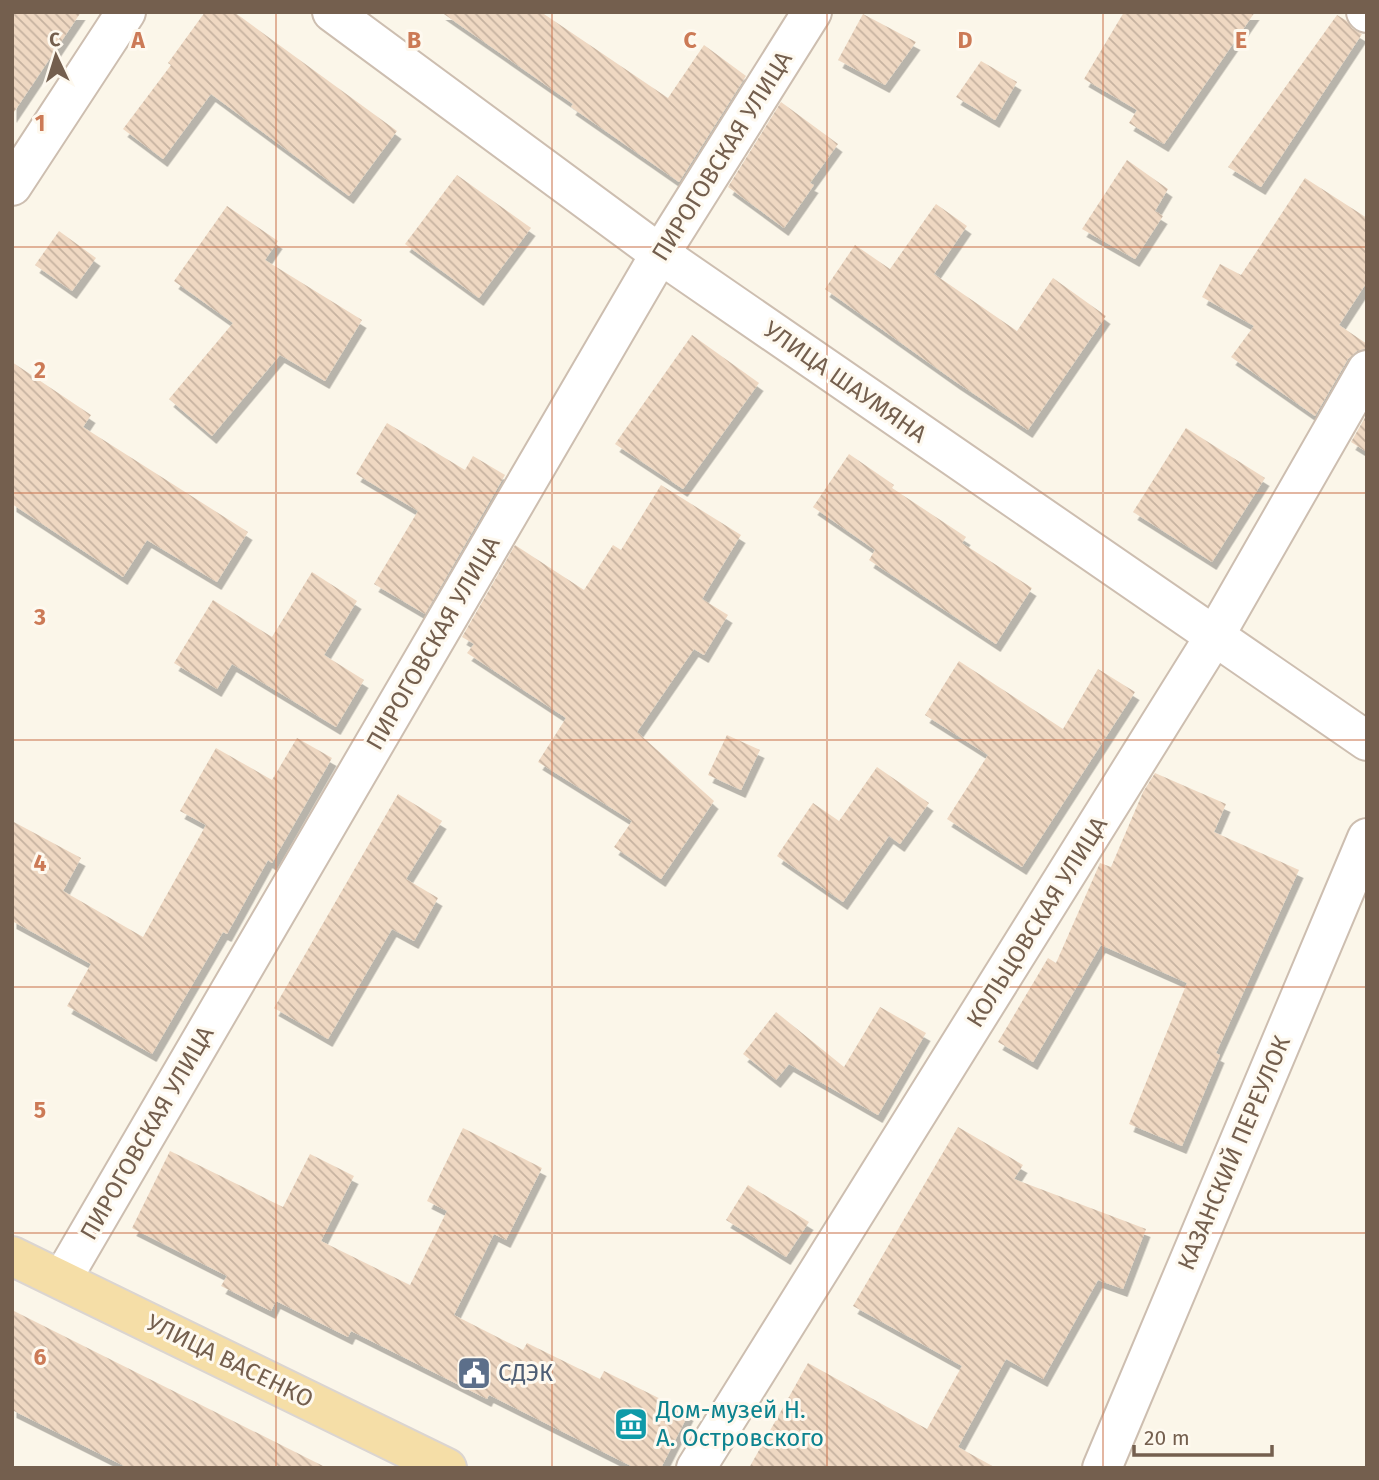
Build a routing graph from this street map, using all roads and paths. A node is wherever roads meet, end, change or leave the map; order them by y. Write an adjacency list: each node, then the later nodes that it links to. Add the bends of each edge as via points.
1 (126, 12): 4 (street)
2 (331, 12): 5 (street, УЛИЦА ШАУМЯНА)
3 (811, 12): 5 (street, ПИРОГОВСКАЯ УЛИЦА)
4 (12, 186)
5 (660, 254): 7 (street, УЛИЦА ШАУМЯНА); 11 (street, ПИРОГОВСКАЯ УЛИЦА)
6 (1367, 369): 7 (street, КОЛЬЦОВСКАЯ УЛИЦА)
7 (1214, 637): 8 (street, УЛИЦА ШАУМЯНА); 13 (street, КОЛЬЦОВСКАЯ УЛИЦА)
8 (1367, 741)
9 (1367, 838): 14 (street, КАЗАНСКИЙ ПЕРЕУЛОК)
10 (12, 1256): 11 (main road, УЛИЦА ВАСЕНКО)
11 (62, 1279): 12 (main road, УЛИЦА ВАСЕНКО)
12 (447, 1468)
13 (696, 1468)
14 (1102, 1468)

